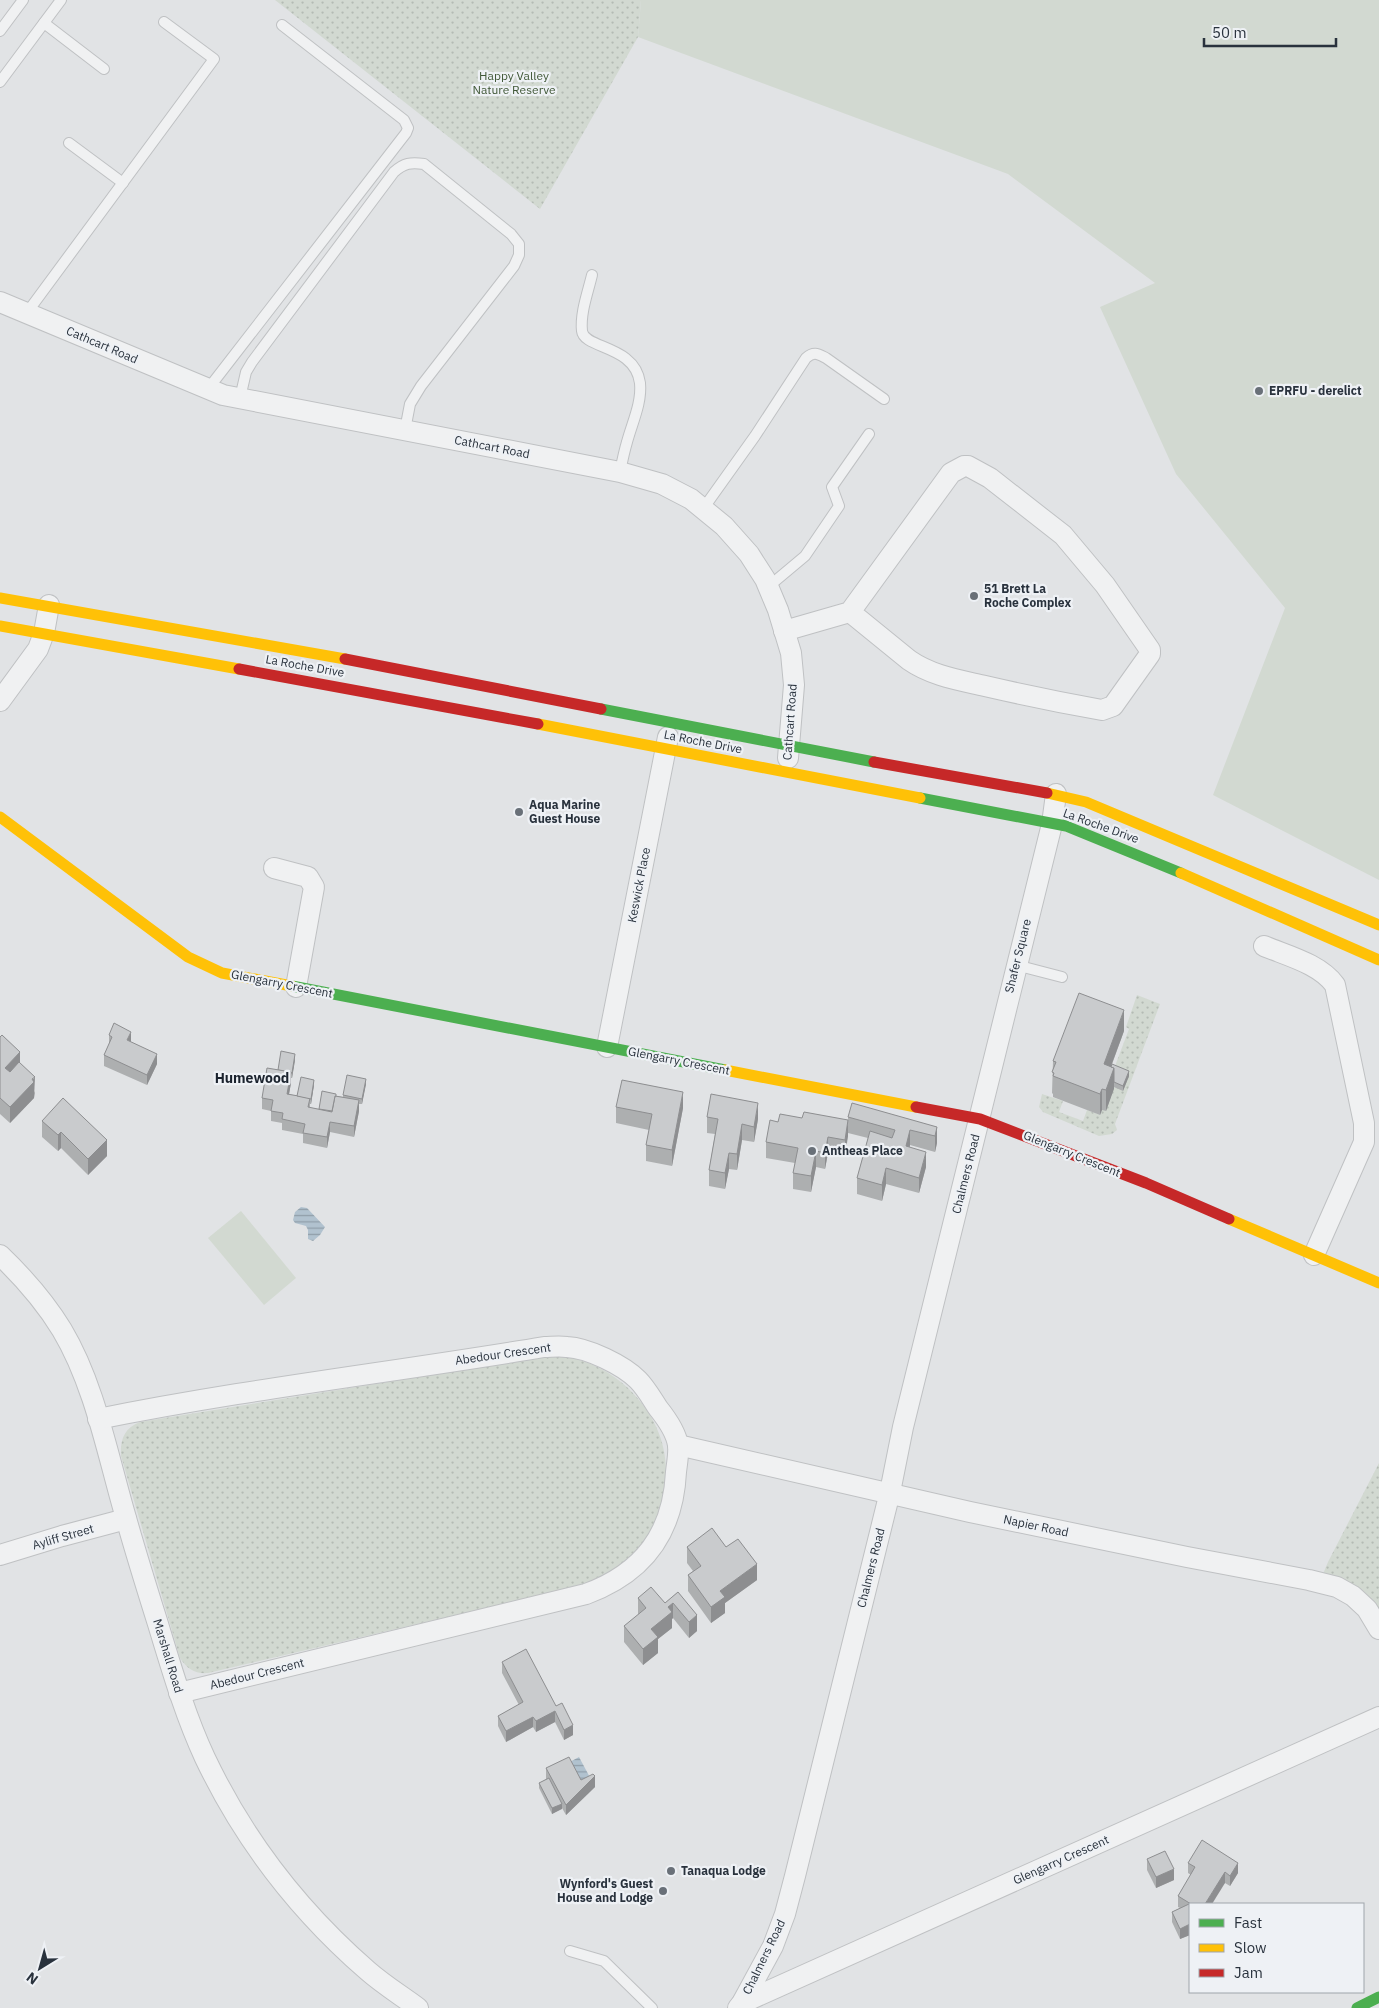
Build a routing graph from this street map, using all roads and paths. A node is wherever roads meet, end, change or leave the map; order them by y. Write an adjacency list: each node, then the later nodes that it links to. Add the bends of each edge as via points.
1 (23, 0): 6 (lane)
2 (61, 0): 4 (lane)
3 (164, 22): 10 (lane, via 214,60)
4 (44, 23): 7 (lane); 8 (lane)
5 (282, 25): 14 (lane, via 404,120 408,128)
6 (0, 31)
7 (104, 69)
8 (0, 82)
9 (69, 143): 10 (lane)
10 (124, 183): 13 (lane)
11 (592, 274): 19 (lane, via 583,316 584,338 621,354 635,366 640,382 640,398)
12 (0, 302): 13 (street, Cathcart Road)
13 (26, 314): 14 (street, Cathcart Road)
14 (208, 389): 15 (street, Cathcart Road)
15 (240, 398): 17 (street, Cathcart Road); 17 (lane, via 246,372 252,362 394,172 410,162 424,164 511,234 519,244 519,255 514,266 421,386 410,404)
16 (884, 399): 20 (lane, via 826,358 811,354)
17 (405, 430): 19 (street, Cathcart Road)
18 (869, 434): 21 (lane, via 832,487 839,506 805,556)
19 (620, 472): 20 (street, Cathcart Road, via 662,484)
20 (703, 509): 21 (street, Cathcart Road, via 724,526 749,554)
21 (768, 587): 26 (street, Cathcart Road)
22 (0, 598): 23 (street, La Roche Drive)
23 (48, 605): 27 (street); 29 (street, La Roche Drive)
24 (850, 612): 24 (street, via 951,473 968,466 990,478 1062,535 1105,585 1150,654 1113,706 1102,710 945,677 919,667); 26 (street)
25 (0, 626): 27 (street, La Roche Drive)
26 (784, 631): 30 (street, Cathcart Road, via 791,654 794,685)
27 (44, 633): 28 (street, via 31,659); 31 (street, La Roche Drive)
28 (0, 701)
29 (670, 723): 30 (street, La Roche Drive); 31 (street, Keswick Place)
30 (790, 744): 32 (street, Cathcart Road); 33 (street, La Roche Drive, via 952,777)
31 (666, 749): 32 (street, La Roche Drive); 44 (street, Keswick Place)
32 (786, 772): 35 (street, La Roche Drive)
33 (1056, 794): 35 (street, Shafer Square); 37 (street, La Roche Drive, via 1131,819)
34 (0, 817): 43 (street, Glengarry Crescent, via 188,957 222,973)
35 (1052, 824): 40 (street, La Roche Drive, via 1130,851); 41 (street, Shafer Square)
36 (274, 868): 43 (street, via 308,877 314,887)
37 (1379, 925)
38 (1376, 942): 40 (street)
39 (1264, 946): 47 (street, via 1314,967 1335,985 1364,1123 1364,1142)
40 (1375, 958)
41 (1016, 965): 42 (lane); 45 (street, Shafer Square)
42 (1062, 977)
43 (296, 987): 44 (street, Glengarry Crescent)
44 (607, 1047): 45 (street, Glengarry Crescent)
45 (980, 1118): 47 (street, Glengarry Crescent, via 1146,1183); 51 (street, Chalmers Road, via 903,1426)
46 (0, 1255): 49 (street, Marshall Road, via 29,1284 63,1332 79,1364)
47 (1314, 1255): 48 (street, Glengarry Crescent)
48 (1379, 1283)
49 (98, 1419): 50 (street, Abedour Crescent, via 266,1390 568,1346 606,1358 638,1380 667,1420); 52 (street, Marshall Road)
50 (678, 1444): 51 (street, Napier Road); 55 (street, Abedour Crescent, via 676,1487 662,1531 646,1556 608,1586)
51 (890, 1492): 54 (street, Napier Road, via 970,1512 1310,1580 1353,1596 1367,1609); 59 (street, Chalmers Road, via 785,1914)
52 (126, 1519): 53 (street, Ayliff Street); 55 (street, Marshall Road)
53 (0, 1555)
54 (1379, 1629)
55 (179, 1693): 60 (street, Marshall Road, via 206,1758 229,1801 283,1883 320,1926 369,1972)
56 (1379, 1716): 59 (street, Glengarry Crescent)
57 (570, 1951): 61 (lane, via 604,1961)
58 (1379, 1997): 62 (street)
59 (740, 2006)
60 (418, 2008)
61 (652, 2008)
62 (1357, 2008)

